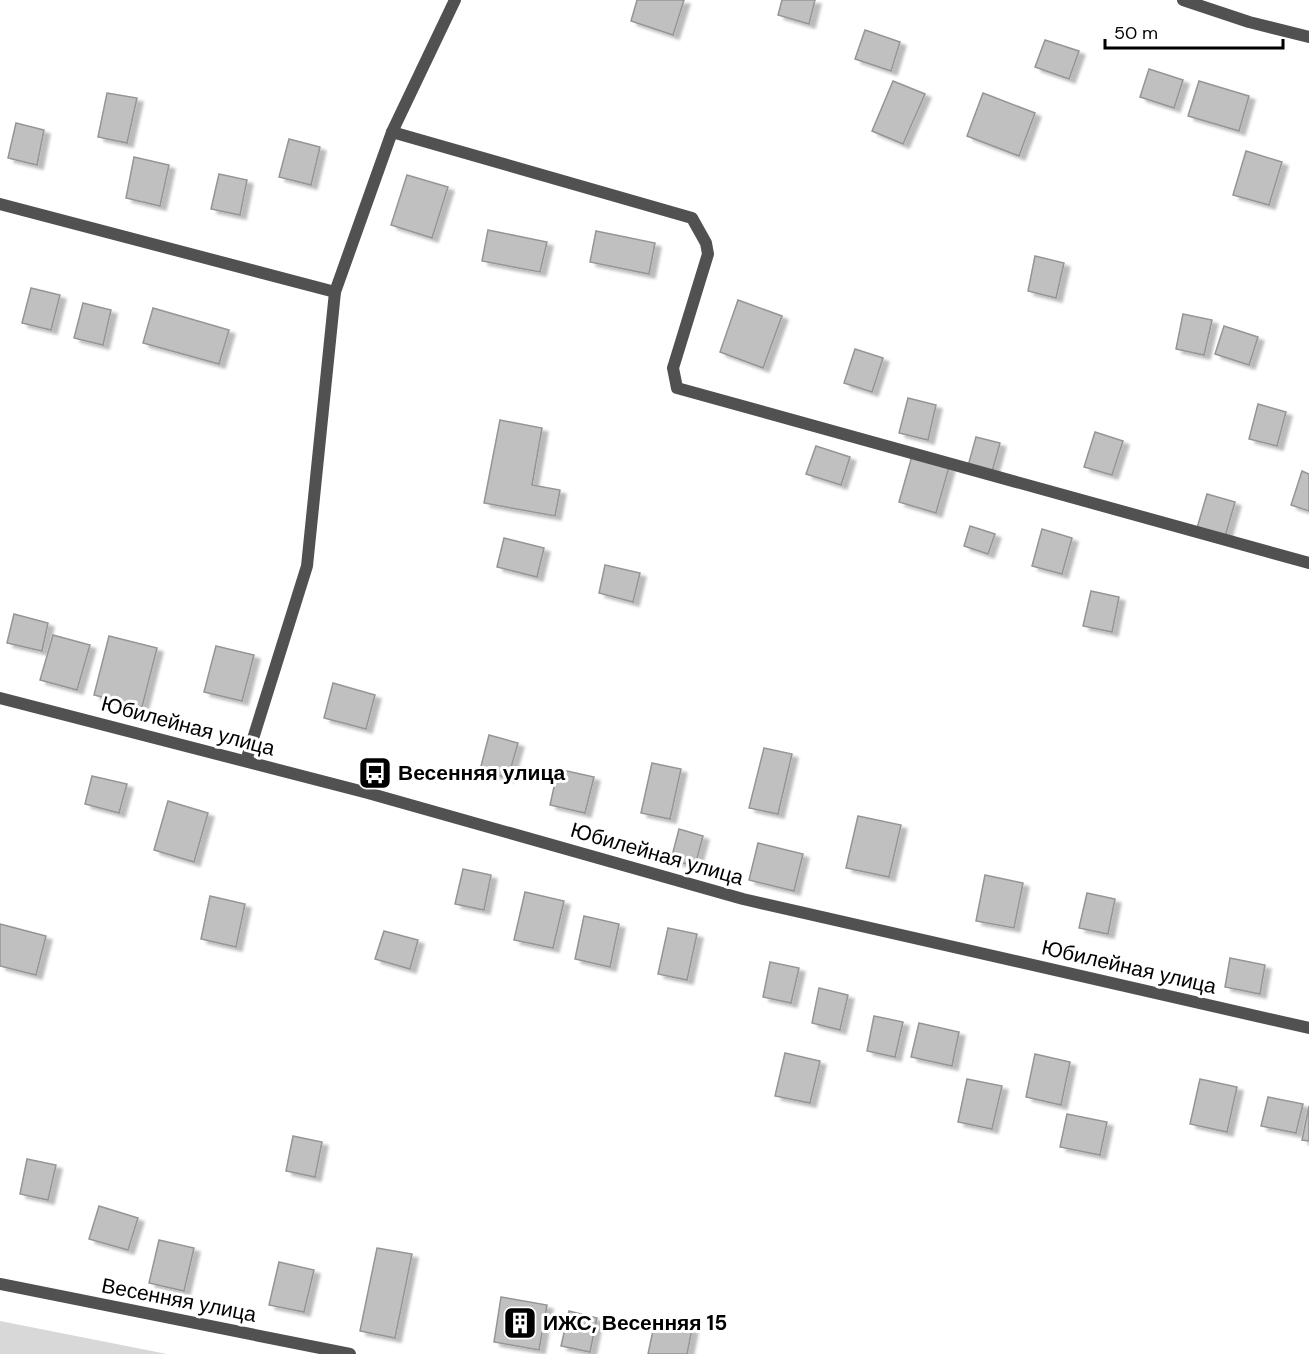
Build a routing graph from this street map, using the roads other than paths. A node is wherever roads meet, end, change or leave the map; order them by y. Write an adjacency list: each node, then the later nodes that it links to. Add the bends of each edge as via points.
1 (455, 0): 4 (street)
2 (1183, 0): 3 (street)
3 (1309, 37)
4 (392, 132): 6 (street); 7 (street, via 692,218 708,254 673,368 677,388)
5 (0, 204): 6 (street)
6 (335, 292): 9 (street, via 307,566)
7 (1309, 563)
8 (0, 698): 9 (street, Юбилейная улица)
9 (246, 761): 10 (street, Юбилейная улица, via 743,899)
10 (1309, 1028)
11 (0, 1284): 12 (street, Весенняя улица)
12 (350, 1354)

